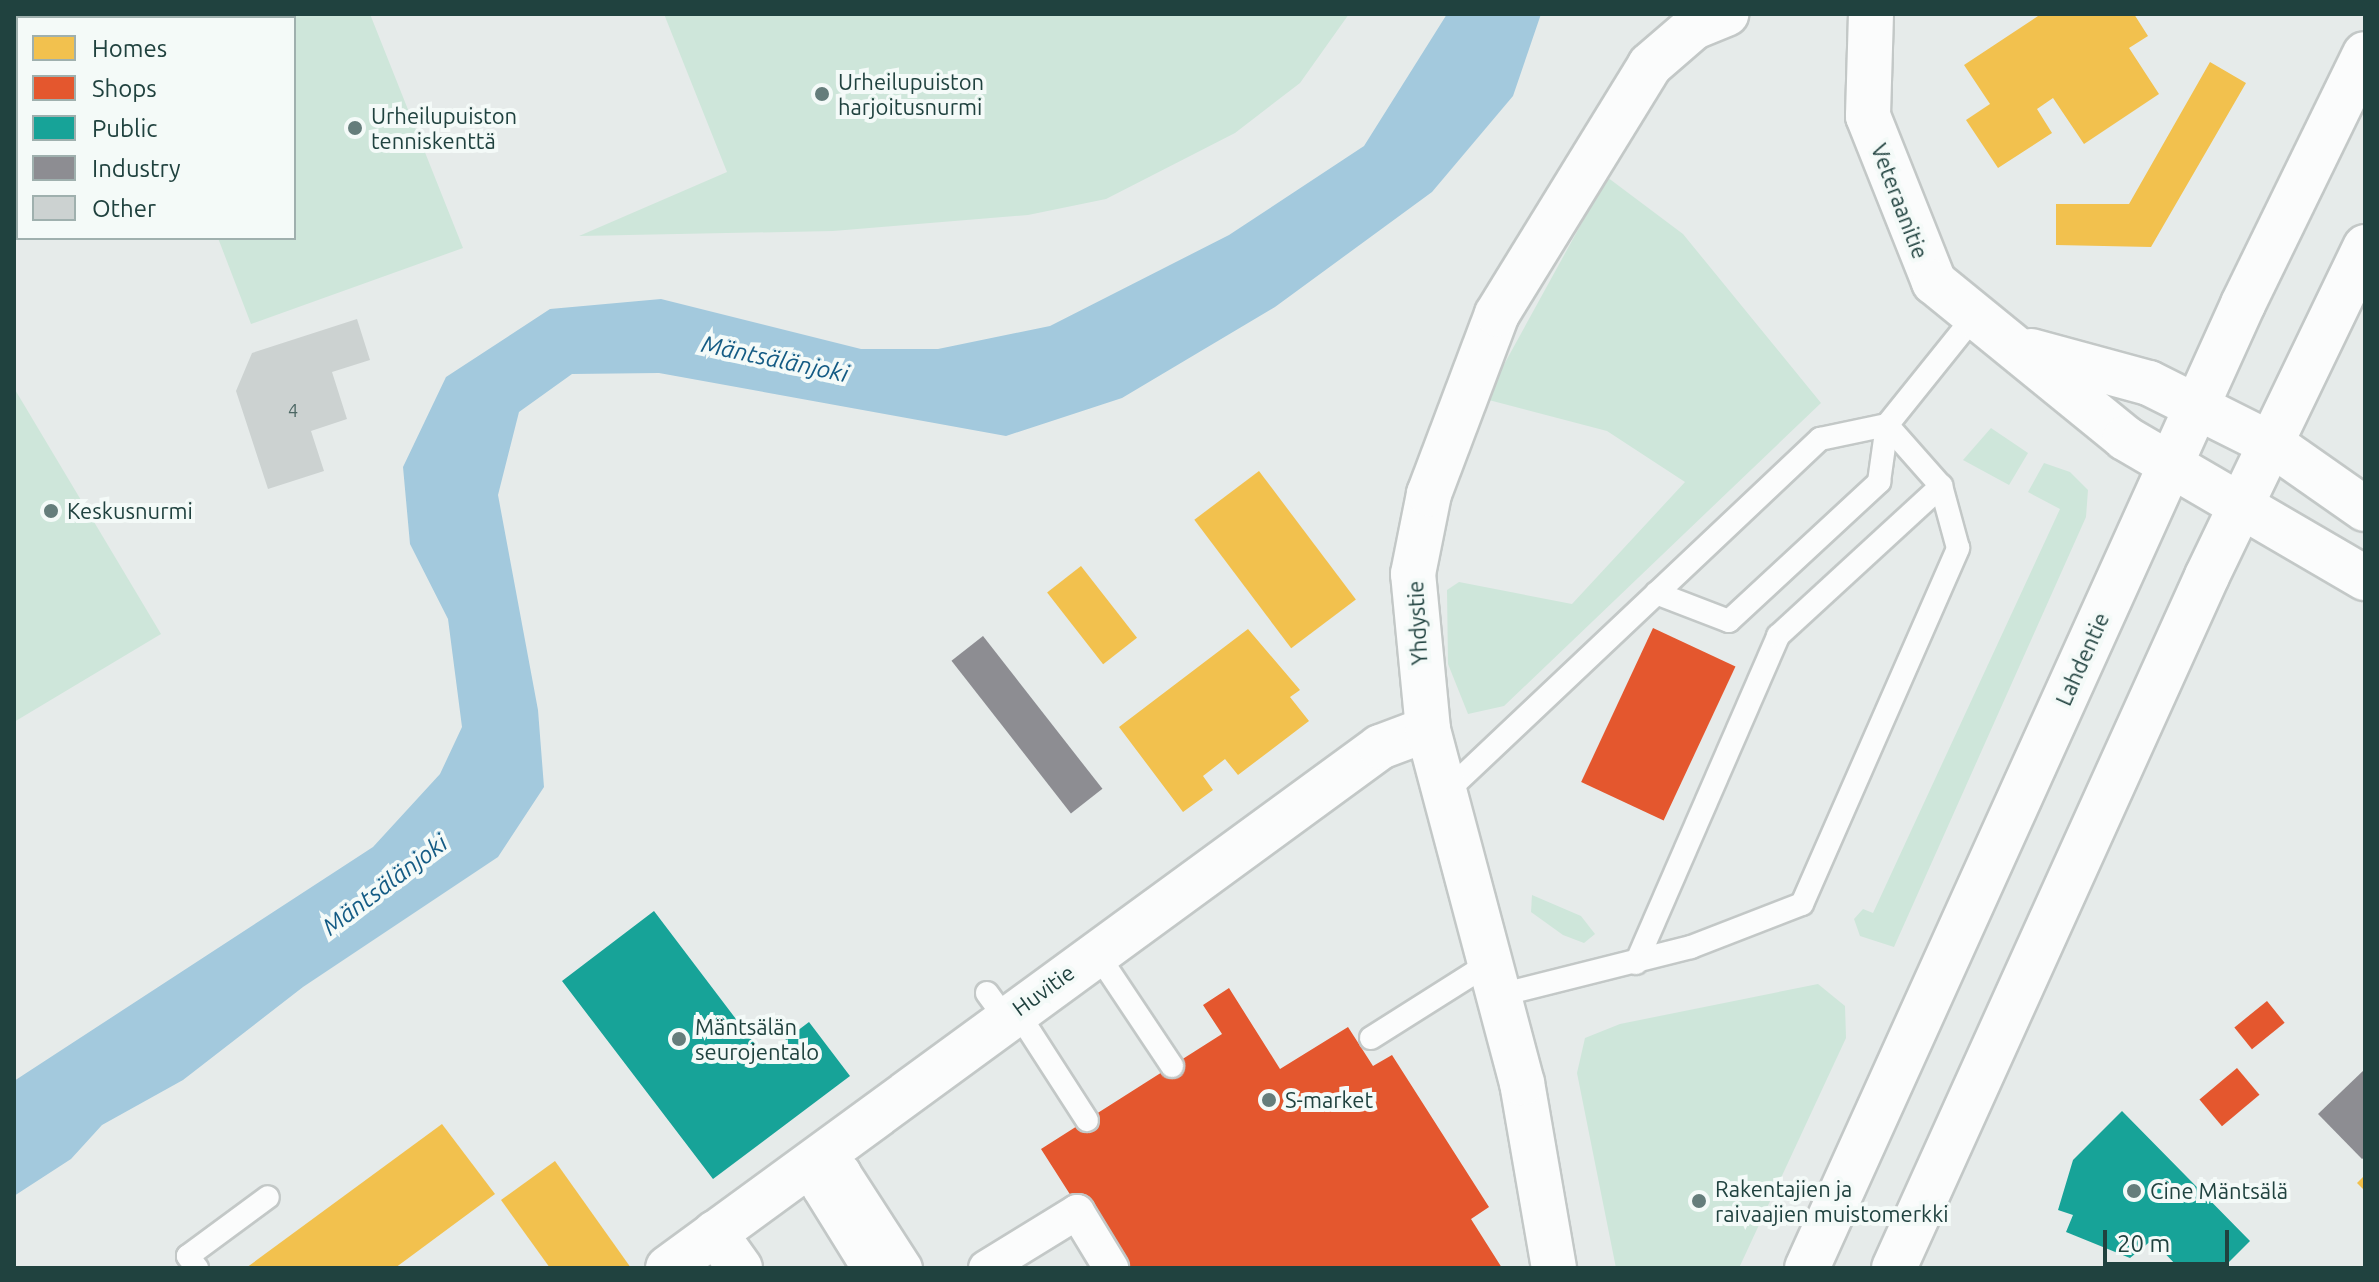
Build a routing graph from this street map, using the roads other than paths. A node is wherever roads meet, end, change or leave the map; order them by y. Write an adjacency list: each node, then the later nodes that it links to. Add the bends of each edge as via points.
1 (1727, 14): 16 (main road, Yhdystie, via 1694,27 1650,65 1497,314 1429,494 1413,574)
2 (1871, 14): 5 (main road, Veteraanitie, via 1868,116 1913,242 1934,282)
3 (2365, 54): 7 (main road, Lahdentie)
4 (2365, 247): 9 (main road)
5 (1973, 318): 6 (main road, Veteraanitie); 8 (lane)
6 (2017, 347): 7 (main road, Veteraanitie, via 2149,383); 10 (main road, Veteraanitie, via 2125,438)
7 (2197, 407): 9 (main road, Veteraanitie); 10 (main road, Lahdentie)
8 (1887, 425): 11 (lane); 15 (lane, via 1820,439); 15 (lane, via 1879,482 1729,621)
9 (2275, 446): 12 (main road); 13 (main road, Veteraanitie)
10 (2172, 466): 12 (main road, Veteraanitie); 35 (main road, Lahdentie)
11 (1941, 486): 19 (lane, via 1778,636); 19 (lane, via 1958,548 1802,904)
12 (2242, 508): 14 (main road, Veteraanitie); 36 (main road)
13 (2365, 509)
14 (2365, 578)
15 (1656, 593): 17 (lane)
16 (1428, 729): 17 (main road, Yhdystie); 18 (main road, Huvitie, via 1380,747)
17 (1445, 793): 20 (main road, Yhdystie)
18 (1096, 952): 21 (main road, Huvitie); 23 (lane)
19 (1636, 963): 20 (lane)
20 (1496, 978): 22 (lane); 34 (main road, Yhdystie)
21 (1003, 1007): 24 (lane); 26 (main road, Huvitie)
22 (1371, 1038)
23 (1172, 1066)
24 (1087, 1120)
25 (268, 1197): 27 (lane, via 188,1256)
26 (715, 1233): 28 (main road, Huvitie); 29 (main road)
27 (197, 1268)
28 (668, 1268)
29 (740, 1268)
30 (869, 1268): 31 (street, via 820,1189 843,1172)
31 (905, 1268)
32 (986, 1268): 33 (street, via 1077,1212)
33 (1111, 1268)
34 (1554, 1268)
35 (1807, 1268)
36 (1894, 1268)

